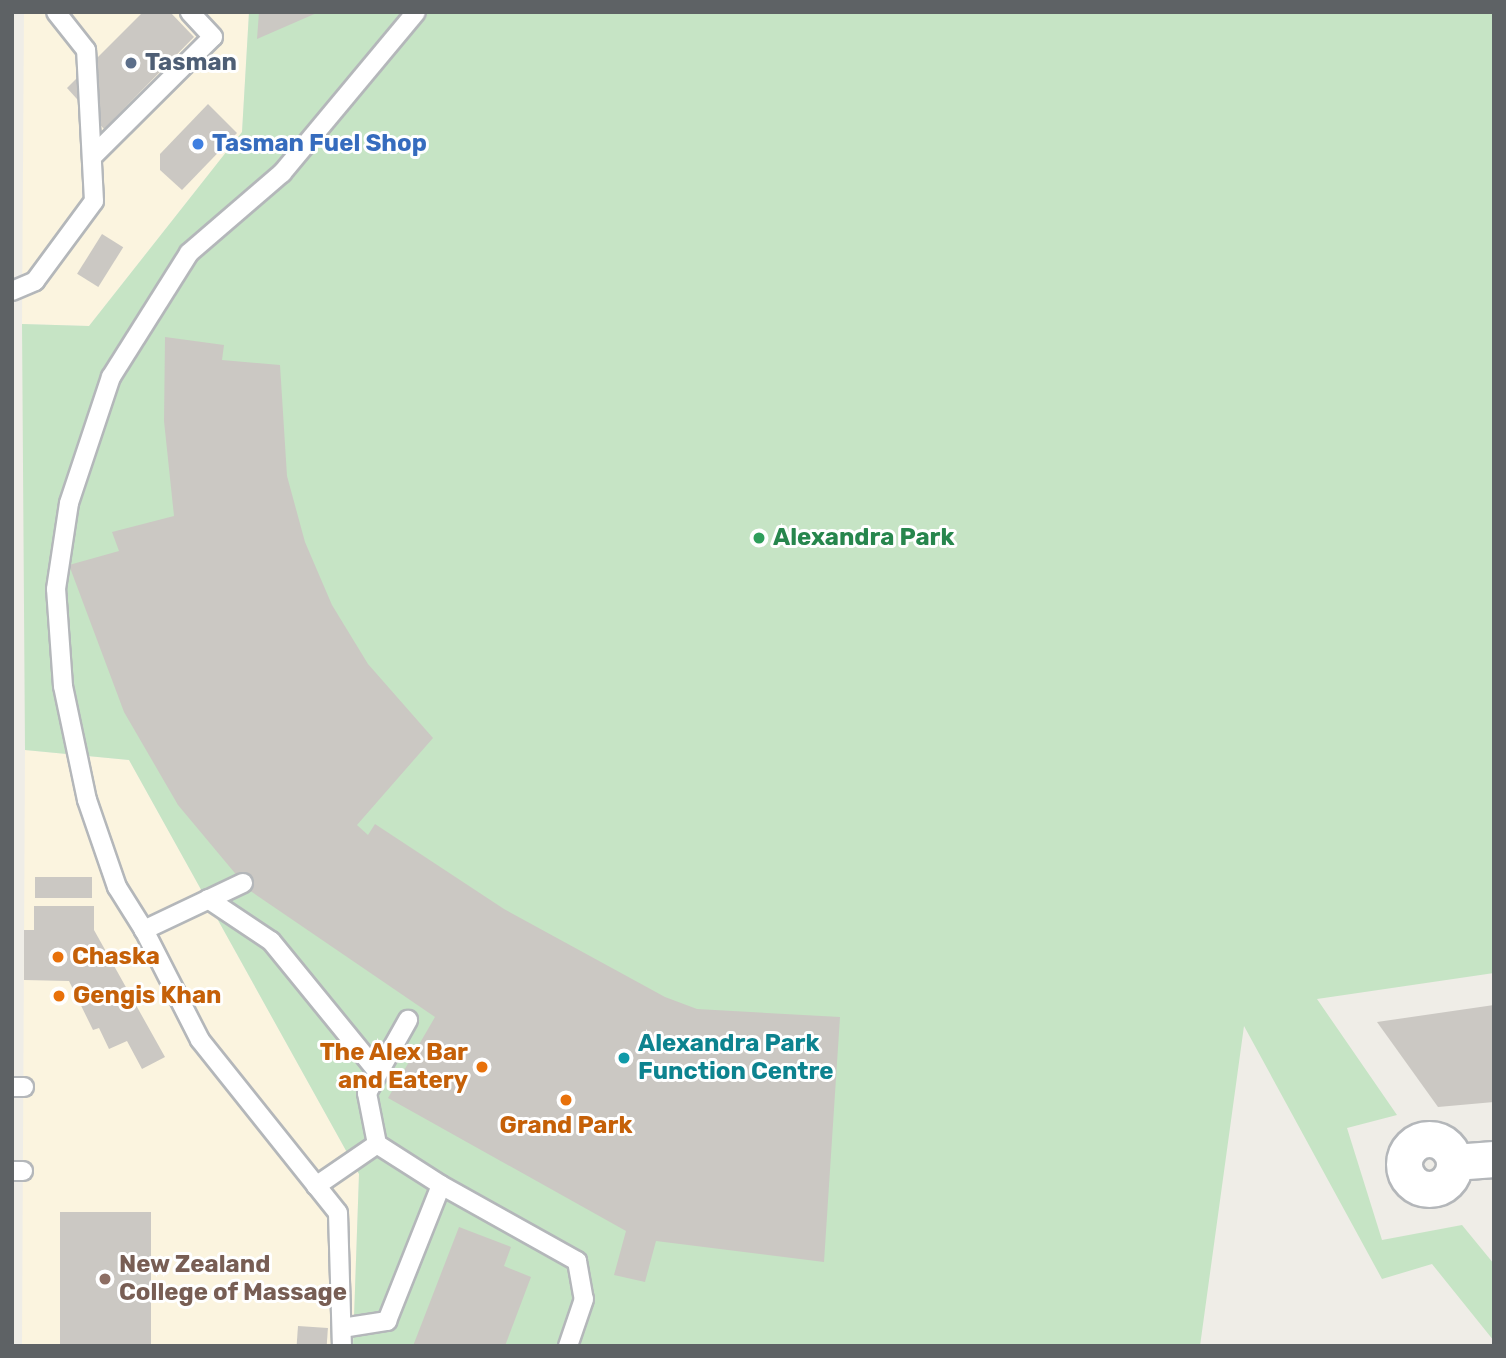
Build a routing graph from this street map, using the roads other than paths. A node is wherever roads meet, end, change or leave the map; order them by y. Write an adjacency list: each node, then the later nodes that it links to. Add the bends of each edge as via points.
1 (56, 12): 4 (lane, via 86,50)
2 (190, 12): 4 (lane, via 213,37)
3 (416, 12): 8 (lane, via 282,173 189,253 111,377 83,451 56,589 62,686 87,800 117,887)
4 (92, 157): 5 (lane, via 94,201 35,281)
5 (12, 290)
6 (243, 883): 7 (lane)
7 (208, 899): 8 (lane); 10 (lane, via 271,941)
8 (144, 930): 15 (lane, via 200,1040)
9 (408, 1020): 10 (lane)
10 (378, 1072): 11 (lane, via 366,1112)
11 (377, 1144): 14 (lane); 15 (lane)
12 (1494, 1159): 13 (street)
13 (1454, 1162)
14 (441, 1185): 16 (lane, via 387,1321); 17 (lane, via 577,1261 584,1299)
15 (316, 1186): 16 (lane, via 338,1213)
16 (342, 1337)
17 (570, 1345)

